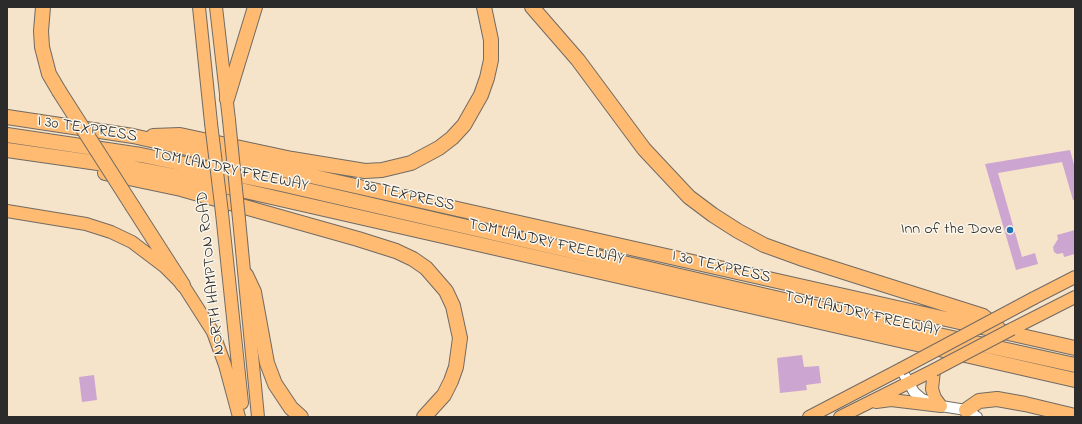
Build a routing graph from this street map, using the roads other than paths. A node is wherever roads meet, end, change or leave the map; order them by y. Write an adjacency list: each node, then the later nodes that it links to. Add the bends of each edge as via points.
1 (43, 7): 16 (highway, bridge, via 40,31 49,74)
2 (199, 7): 31 (main road, NORTH HAMPTON ROAD, bridge)
3 (216, 7): 7 (main road, NORTH HAMPTON ROAD)
4 (255, 7): 7 (highway)
5 (484, 7): 10 (highway, via 491,40 491,60 481,95 467,120 452,138 411,163 397,168 365,171 292,159 180,135)
6 (532, 7): 18 (highway, via 578,60 644,149 689,197 713,215 764,244 800,258 983,316)
7 (227, 99): 14 (main road, NORTH HAMPTON ROAD, bridge)
8 (7, 118): 10 (highway, TOM LANDRY FREEWAY)
9 (7, 135): 20 (highway, I 30 TEXPRESS, via 141,155 274,183)
10 (133, 136): 18 (highway, TOM LANDRY FREEWAY)
11 (7, 150): 12 (highway, TOM LANDRY FREEWAY)
12 (82, 162): 23 (highway, TOM LANDRY FREEWAY, via 134,168 210,183); 34 (highway, via 109,175 181,189 358,239 396,251 426,268 446,291 453,306 460,338 456,367 451,381 444,395)
13 (7, 211): 16 (main road, via 86,224 111,232 143,250)
14 (246, 275): 32 (main road, NORTH HAMPTON ROAD); 33 (highway, via 254,292 266,363 283,397)
15 (1075, 277): 21 (main road, bridge)
16 (183, 285): 30 (main road, via 213,332)
17 (1075, 297): 22 (main road, bridge)
18 (1002, 331): 19 (highway, TOM LANDRY FREEWAY)
19 (1075, 348)
20 (1075, 365)
21 (901, 369): 24 (street); 27 (main road)
22 (934, 370): 24 (main road); 26 (main road, via 932,389 934,398)
23 (1075, 380)
24 (909, 382): 25 (main road); 26 (street, via 914,392 922,399)
25 (866, 404): 26 (main road, via 891,400); 36 (main road)
26 (941, 406): 28 (street)
27 (823, 414): 35 (main road)
28 (971, 414): 29 (highway, via 972,404 997,399)
29 (1075, 416)
30 (239, 417)
31 (243, 417)
32 (258, 417)
33 (301, 417)
34 (424, 417)
35 (809, 417)
36 (840, 417)

